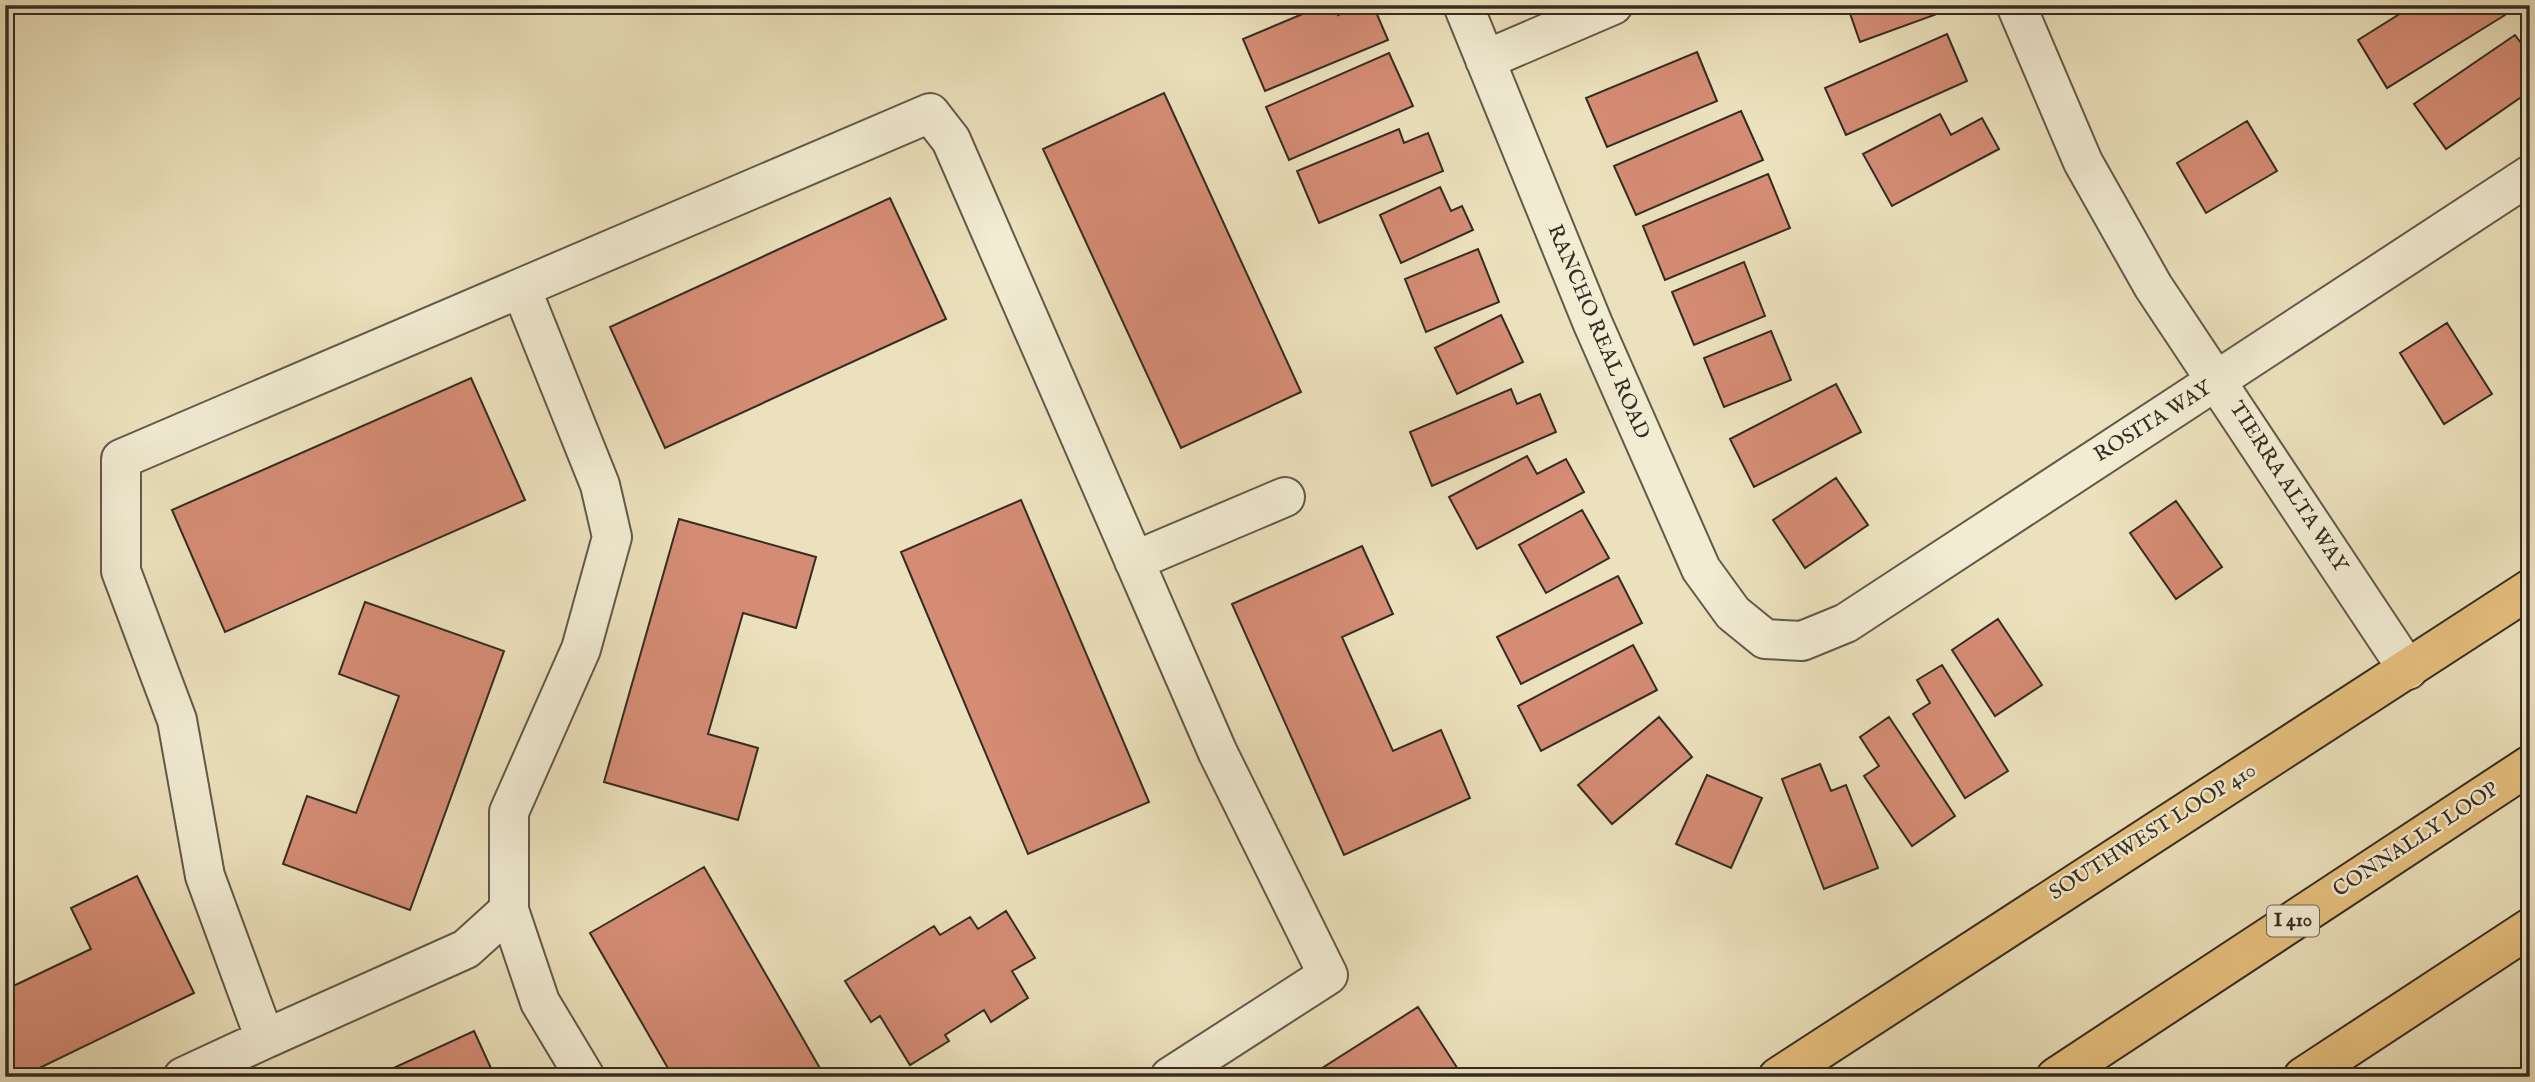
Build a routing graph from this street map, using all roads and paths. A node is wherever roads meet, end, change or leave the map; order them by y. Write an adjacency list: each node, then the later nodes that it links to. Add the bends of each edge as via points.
1 (1463, 5): 4 (street, RANCHO REAL ROAD)
2 (1613, 5): 4 (street)
3 (2016, 5): 7 (street, TIERRA ALTA WAY, via 2083,162 2113,218)
4 (1485, 60): 11 (street, RANCHO REAL ROAD, via 1593,324 1701,569 1733,613)
5 (2530, 175): 7 (street, ROSITA WAY)
6 (521, 288): 9 (street, via 930,113 951,140); 14 (street, via 600,485 612,537 581,649 509,812); 16 (street, via 121,460 121,571 177,720 205,876)
7 (2218, 381): 11 (street, ROSITA WAY, via 1846,623 1802,640); 12 (street, TIERRA ALTA WAY)
8 (1285, 498): 9 (street)
9 (1134, 561): 19 (street, via 1218,753 1328,975)
10 (2530, 589): 12 (main road, SOUTHWEST LOOP 410)
11 (1765, 639)
12 (2408, 670): 20 (main road, SOUTHWEST LOOP 410)
13 (2530, 765): 21 (main road, CONNALLY LOOP / I 410)
14 (509, 910): 16 (street, via 466,949); 18 (street, via 540,1002)
15 (2530, 928): 22 (main road)
16 (265, 1039): 17 (street)
17 (183, 1077)
18 (585, 1077)
19 (1170, 1077)
20 (1778, 1077)
21 (2056, 1077)
22 (2303, 1077)

